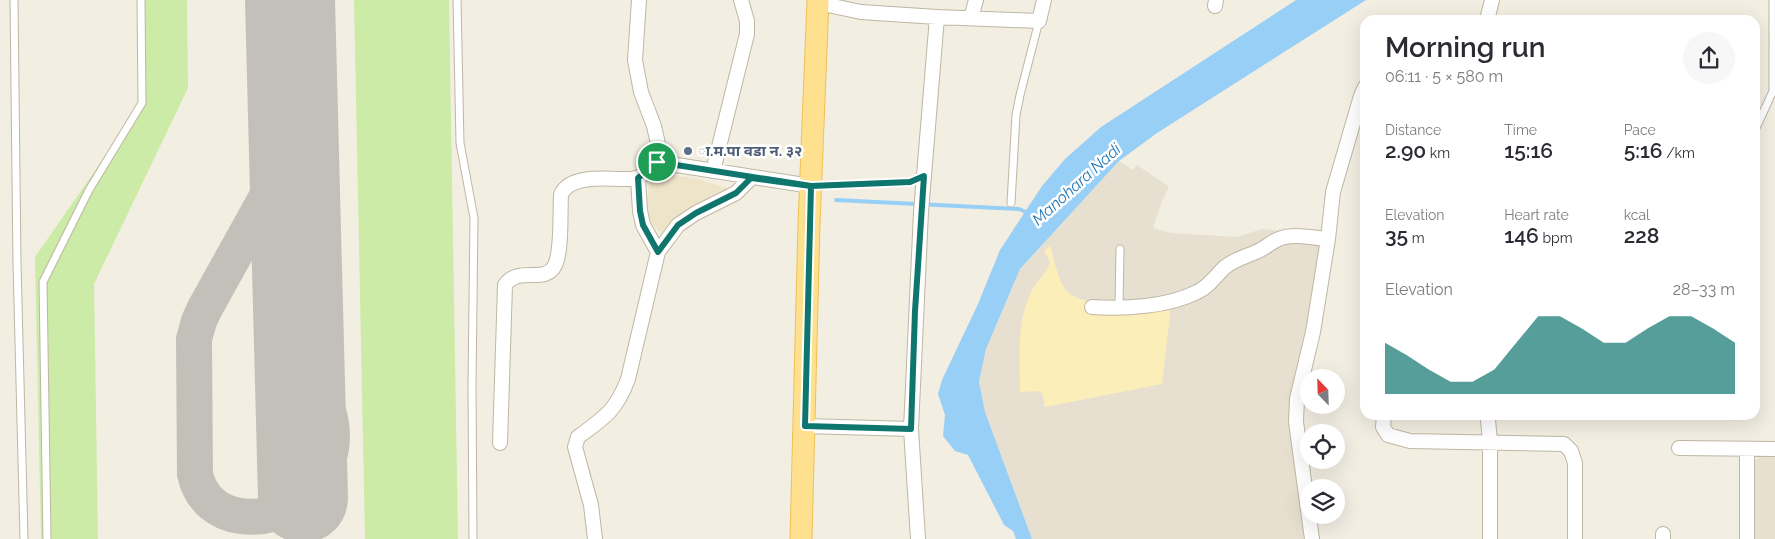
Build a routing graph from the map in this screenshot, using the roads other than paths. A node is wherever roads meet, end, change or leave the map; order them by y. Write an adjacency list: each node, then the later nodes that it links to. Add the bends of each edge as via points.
1 (14, 0): 38 (lane)
2 (141, 0): 39 (lane, via 142,103 90,190 43,282)
3 (456, 0): 40 (lane, via 460,143 474,218)
4 (639, 0): 17 (street, via 635,60 641,92 658,144)
5 (741, 0): 18 (street, via 747,34)
6 (976, 0): 13 (street)
7 (1044, 0): 14 (street)
8 (1492, 0): 11 (street)
9 (1773, 0): 16 (lane, via 1773,91)
10 (818, 1): 12 (street, via 861,12); 22 (main road)
11 (1488, 15)
12 (937, 17): 13 (street); 21 (street)
13 (971, 18): 14 (street)
14 (1039, 21): 23 (lane, via 1018,108)
15 (1360, 100): 24 (street, via 1334,192)
16 (1760, 119)
17 (657, 162): 18 (street); 19 (street)
18 (713, 171): 20 (street)
19 (638, 178): 26 (street, via 643,225); 34 (street, via 575,182 563,189 555,266 539,275 516,275 504,285)
20 (751, 178): 22 (street); 26 (street, via 736,193 678,225)
21 (923, 181): 22 (lane); 32 (street)
22 (811, 186): 31 (main road)
23 (1011, 203)
24 (1328, 239): 28 (street, via 1287,236 1232,262 1199,292 1165,302); 44 (street, via 1296,414)
25 (1120, 249): 28 (lane)
26 (658, 252): 41 (street, via 622,395 614,408 575,441 591,505)
27 (1092, 307): 28 (street)
28 (1119, 308)
29 (1384, 420): 33 (street, via 1383,427 1388,435 1410,441)
30 (1488, 420): 33 (street)
31 (805, 426): 32 (street); 42 (main road)
32 (911, 429): 43 (street)
33 (1490, 441): 45 (street); 46 (street, via 1564,444 1571,452 1575,463)
34 (500, 443)
35 (1679, 448): 36 (street)
36 (1747, 449): 37 (street); 47 (street)
37 (1775, 449)
38 (24, 539)
39 (47, 539)
40 (473, 539)
41 (595, 539)
42 (801, 539)
43 (918, 539)
44 (1312, 539)
45 (1490, 539)
46 (1575, 539)
47 (1747, 539)

